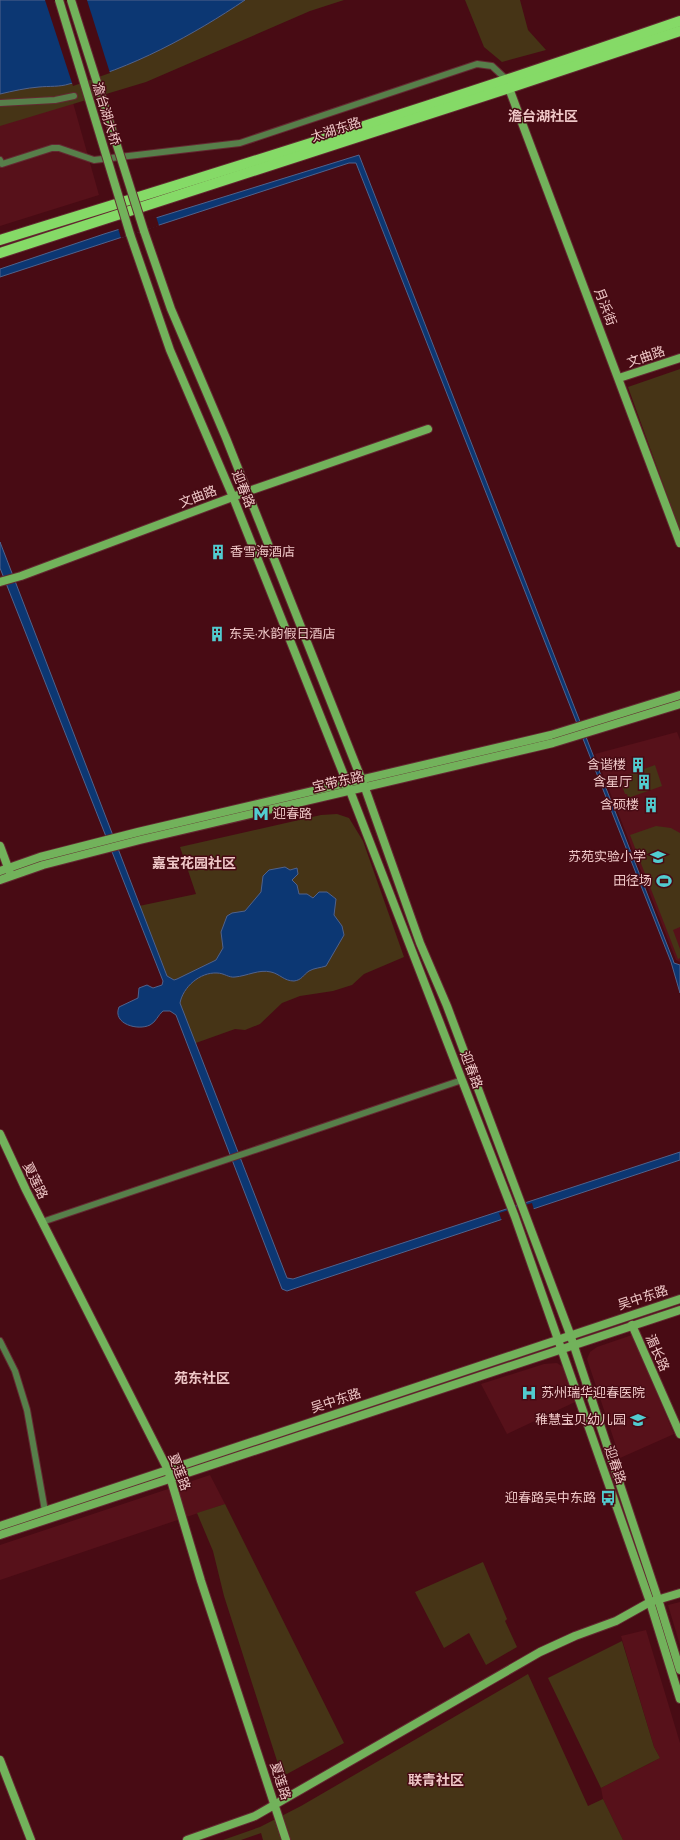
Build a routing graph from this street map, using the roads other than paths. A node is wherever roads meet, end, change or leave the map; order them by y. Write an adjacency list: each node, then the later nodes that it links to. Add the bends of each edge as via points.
1 (59, 0): 10 (main road, 澹台湖大桥, bridge)
2 (71, 0): 9 (main road, 澹台湖大桥, bridge)
3 (680, 21): 5 (main road, 太湖东路)
4 (680, 31): 5 (main road, 太湖东路)
5 (508, 84): 8 (street, via 492,66 477,64 240,143 94,160 52,148 2,164); 11 (main road, 太湖东路); 12 (main road, 太湖东路); 14 (main road, 月浜街)
6 (74, 96): 7 (street, via 55,100)
7 (0, 103)
8 (0, 160)
9 (144, 231): 16 (main road, 迎春路, via 171,309)
10 (130, 234): 17 (main road, 迎春路, via 170,350)
11 (0, 240)
12 (0, 253)
13 (680, 358): 14 (main road, 文曲路)
14 (619, 378): 18 (main road, 月浜街)
15 (428, 430): 16 (main road, 文曲路)
16 (246, 492): 17 (main road, 文曲路); 24 (main road, 迎春路)
17 (233, 497): 19 (main road, 文曲路); 25 (main road, 迎春路)
18 (680, 542)
19 (1, 582)
20 (680, 695): 22 (main road, 宝带东路)
21 (680, 704): 22 (main road, 宝带东路)
22 (588, 729): 23 (main road, 宝带东路)
23 (578, 732): 24 (main road, 宝带东路); 26 (main road, 宝带东路)
24 (361, 780): 25 (main road, 宝带东路); 26 (main road, 迎春路)
25 (349, 787): 26 (main road, 宝带东路); 28 (main road, 宝带东路, via 243,806); 30 (main road, 迎春路)
26 (364, 788): 36 (main road, 迎春路, via 420,943 447,1006)
27 (0, 846): 28 (main road)
28 (6, 872): 29 (main road, 宝带东路)
29 (0, 880)
30 (462, 1080): 32 (street); 37 (main road, 迎春路)
31 (0, 1134): 32 (main road, 夏莲路)
32 (42, 1222): 42 (main road, 夏莲路)
33 (680, 1298): 36 (main road, 吴中东路)
34 (680, 1310): 35 (main road, 吴中东路)
35 (632, 1326): 39 (main road, 吴中东路); 41 (main road, 湄长路)
36 (570, 1334): 37 (main road, 吴中东路); 39 (main road, 迎春路)
37 (558, 1340): 40 (main road, 迎春路); 42 (main road, 吴中东路)
38 (0, 1341): 43 (street, via 15,1371 27,1410)
39 (574, 1345): 40 (main road, 吴中东路); 47 (main road, 迎春路)
40 (561, 1348): 42 (main road, 吴中东路); 47 (main road, 迎春路)
41 (680, 1434)
42 (169, 1474): 43 (main road, 吴中东路); 45 (main road, 吴中东路); 51 (main road, 夏莲路, via 200,1581)
43 (45, 1511): 44 (main road, 吴中东路)
44 (0, 1526)
45 (0, 1534)
46 (680, 1592): 47 (main road)
47 (654, 1601): 48 (main road, 迎春路); 49 (main road, 迎春路); 51 (main road, via 616,1621 540,1652)
48 (680, 1670)
49 (680, 1699)
50 (0, 1760): 52 (main road)
51 (275, 1805): 53 (main road, via 255,1816); 54 (main road, 夏莲路)
52 (31, 1840)
53 (187, 1840)
54 (286, 1840)

